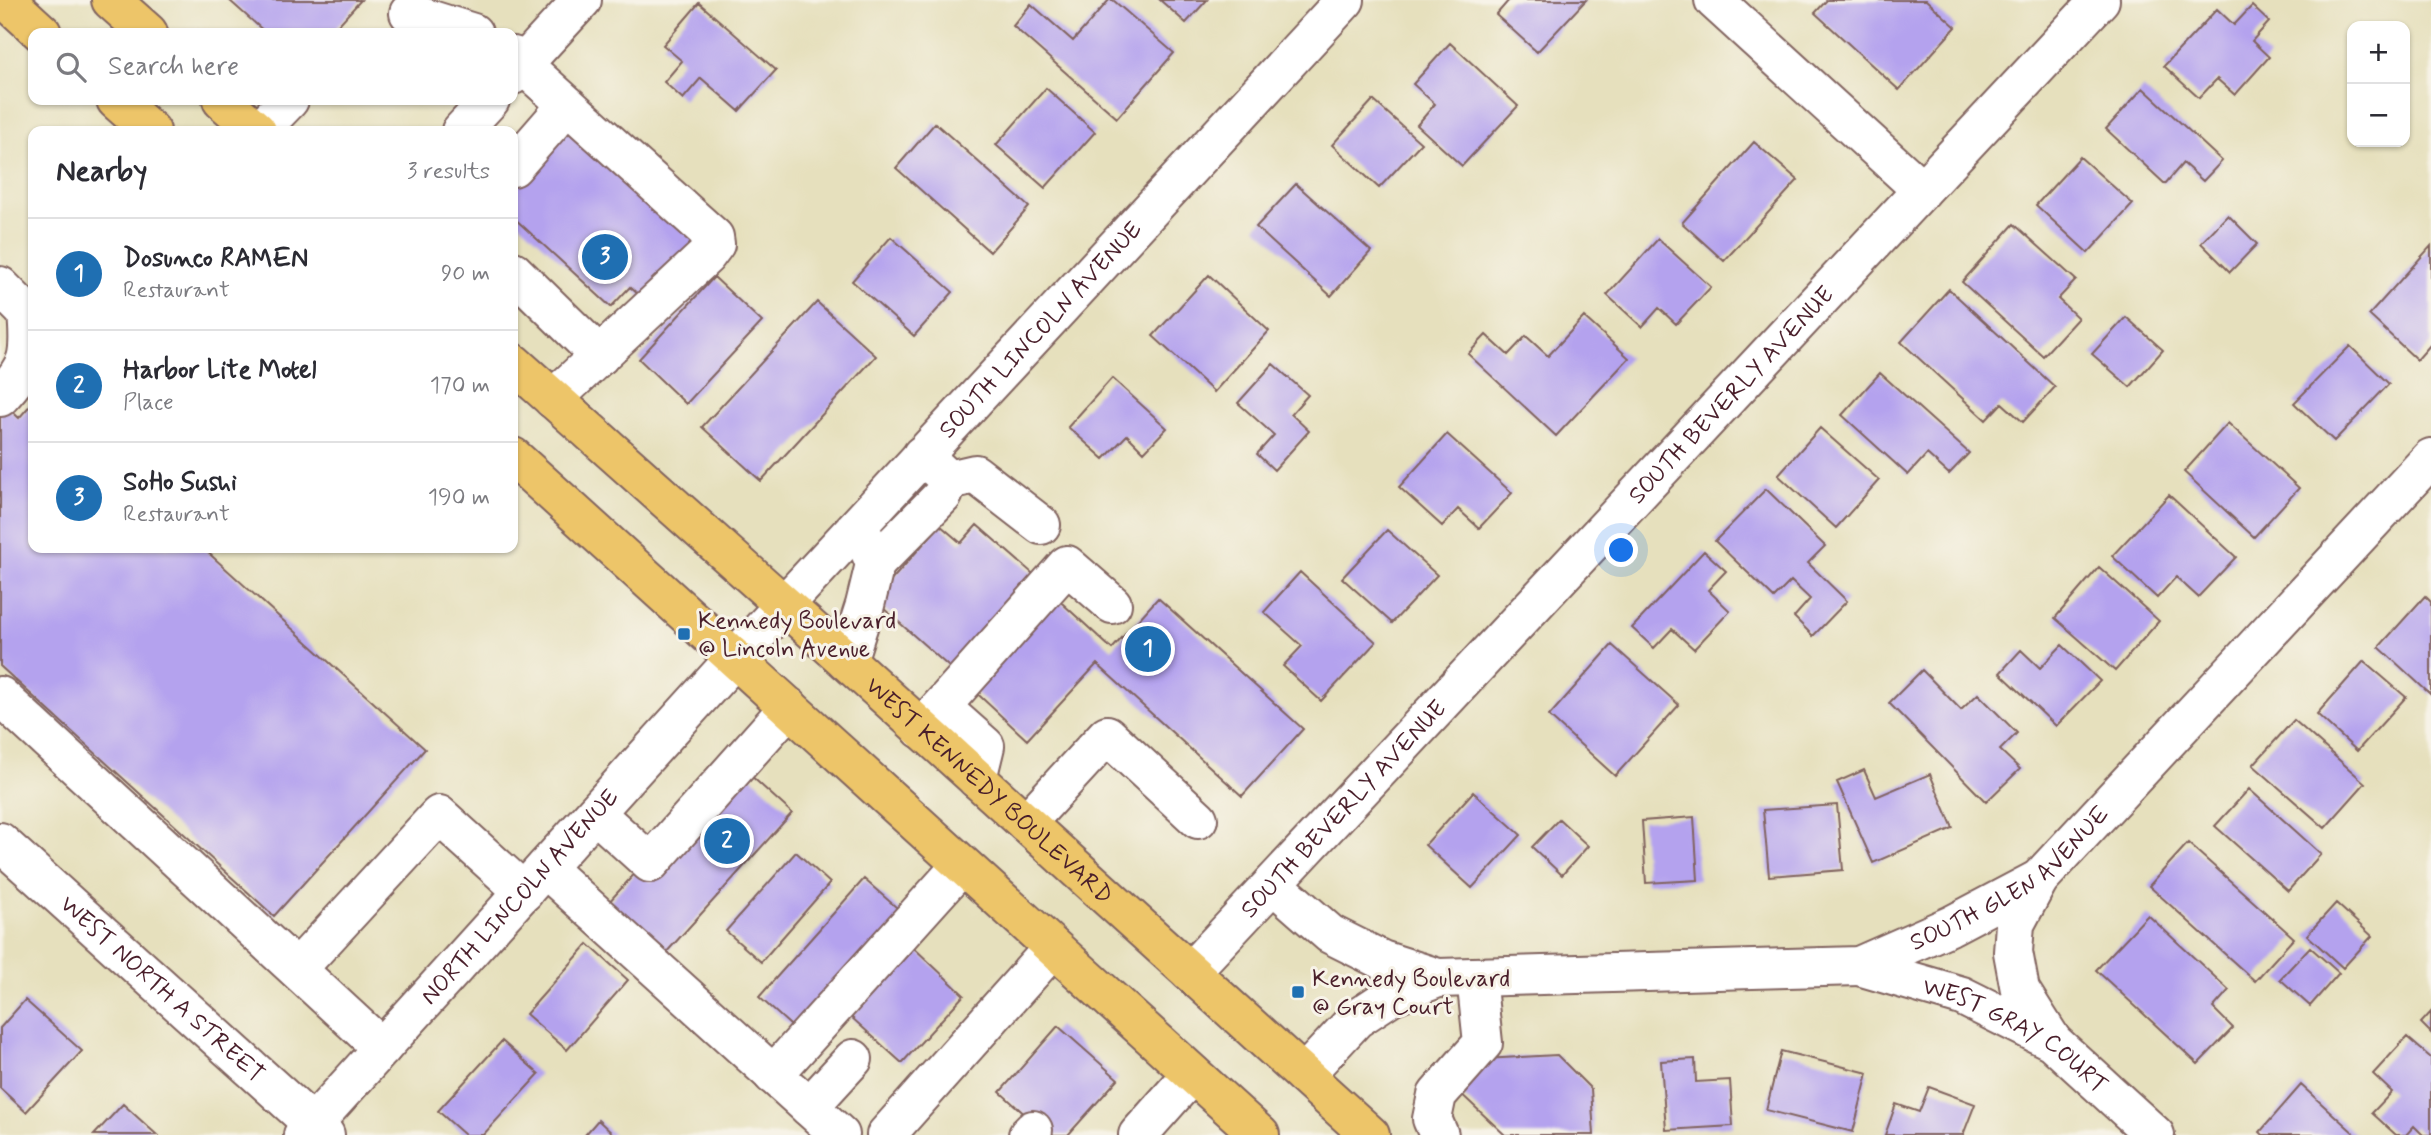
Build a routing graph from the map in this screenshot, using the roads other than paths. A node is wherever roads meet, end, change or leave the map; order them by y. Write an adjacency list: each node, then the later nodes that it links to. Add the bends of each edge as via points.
1 (6, 0): 8 (main road)
2 (111, 0): 9 (main road)
3 (582, 0): 11 (street)
4 (1345, 0): 34 (street, SOUTH LINCOLN AVENUE)
5 (1714, 0): 23 (street)
6 (2100, 0): 23 (street, SOUTH BEVERLY AVENUE)
7 (398, 15): 10 (street)
8 (37, 28)
9 (142, 28)
10 (452, 28)
11 (518, 63)
12 (518, 67): 17 (street)
13 (122, 105): 18 (main road)
14 (228, 105): 19 (main road)
15 (284, 105): 20 (street)
16 (485, 105): 21 (street)
17 (567, 105): 22 (street); 28 (street, via 714,237 715,244)
18 (145, 126)
19 (252, 126)
20 (263, 126)
21 (466, 126)
22 (518, 161)
23 (1922, 190): 52 (street, SOUTH BEVERLY AVENUE)
24 (518, 276): 28 (street)
25 (0, 286): 26 (street, via 27,313)
26 (28, 325)
27 (28, 353): 30 (street, via 20,375)
28 (600, 356): 31 (street)
29 (518, 367): 31 (main road, WEST KENNEDY BOULEVARD)
30 (0, 397)
31 (554, 399): 39 (main road, WEST KENNEDY BOULEVARD)
32 (2431, 458): 50 (street, SOUTH GLEN AVENUE)
33 (518, 462): 40 (main road)
34 (938, 477): 35 (street, SOUTH LINCOLN AVENUE); 36 (street, via 975,474); 37 (street)
35 (859, 524): 37 (street); 39 (street, SOUTH LINCOLN AVENUE)
36 (1041, 525)
37 (875, 565): 41 (street)
38 (1112, 604): 44 (street, via 1067,565)
39 (784, 605): 40 (street, SOUTH LINCOLN AVENUE); 41 (main road, WEST KENNEDY BOULEVARD)
40 (735, 657): 43 (main road); 45 (street, NORTH LINCOLN AVENUE)
41 (847, 661): 44 (main road, WEST KENNEDY BOULEVARD)
42 (0, 696): 55 (street)
43 (789, 707): 45 (street, via 650,863); 49 (main road)
44 (931, 718): 47 (main road, WEST KENNEDY BOULEVARD, via 977,779)
45 (595, 813): 51 (street, NORTH LINCOLN AVENUE)
46 (1198, 819): 47 (street, via 1107,736)
47 (1026, 823): 56 (main road, WEST KENNEDY BOULEVARD)
48 (0, 842): 66 (street, WEST NORTH A STREET)
49 (961, 866): 53 (main road); 62 (street)
50 (2039, 879): 54 (street, SOUTH GLEN AVENUE, via 1950,926); 59 (street, via 2015,924 2013,952 2020,990)
51 (535, 880): 55 (street, via 439,815); 60 (street, NORTH LINCOLN AVENUE); 62 (street)
52 (1273, 884): 56 (street, SOUTH BEVERLY AVENUE); 58 (street, SOUTH GLEN AVENUE, via 1330,934 1382,960)
53 (1053, 948): 63 (main road); 68 (street)
54 (1859, 966): 57 (street, SOUTH GLEN AVENUE); 59 (street, WEST GRAY COURT, via 1962,996)
55 (297, 969): 60 (street)
56 (1190, 972): 64 (main road, WEST KENNEDY BOULEVARD)
57 (1476, 977): 58 (street, SOUTH GLEN AVENUE); 72 (street, via 1483,1043 1437,1095 1432,1119)
58 (1438, 978): 64 (street, SOUTH GLEN AVENUE, via 1391,996 1356,1019)
59 (2052, 1041): 73 (street, WEST GRAY COURT)
60 (382, 1048): 66 (street, NORTH LINCOLN AVENUE)
61 (853, 1059): 65 (street)
62 (773, 1074): 65 (street)
63 (1192, 1074): 69 (street); 70 (main road)
64 (1304, 1075): 71 (main road, WEST KENNEDY BOULEVARD)
65 (809, 1107): 67 (street)
66 (314, 1131)
67 (839, 1135)
68 (887, 1135)
69 (1139, 1135)
70 (1260, 1135)
71 (1370, 1135)
72 (1438, 1135)
73 (2155, 1135)

